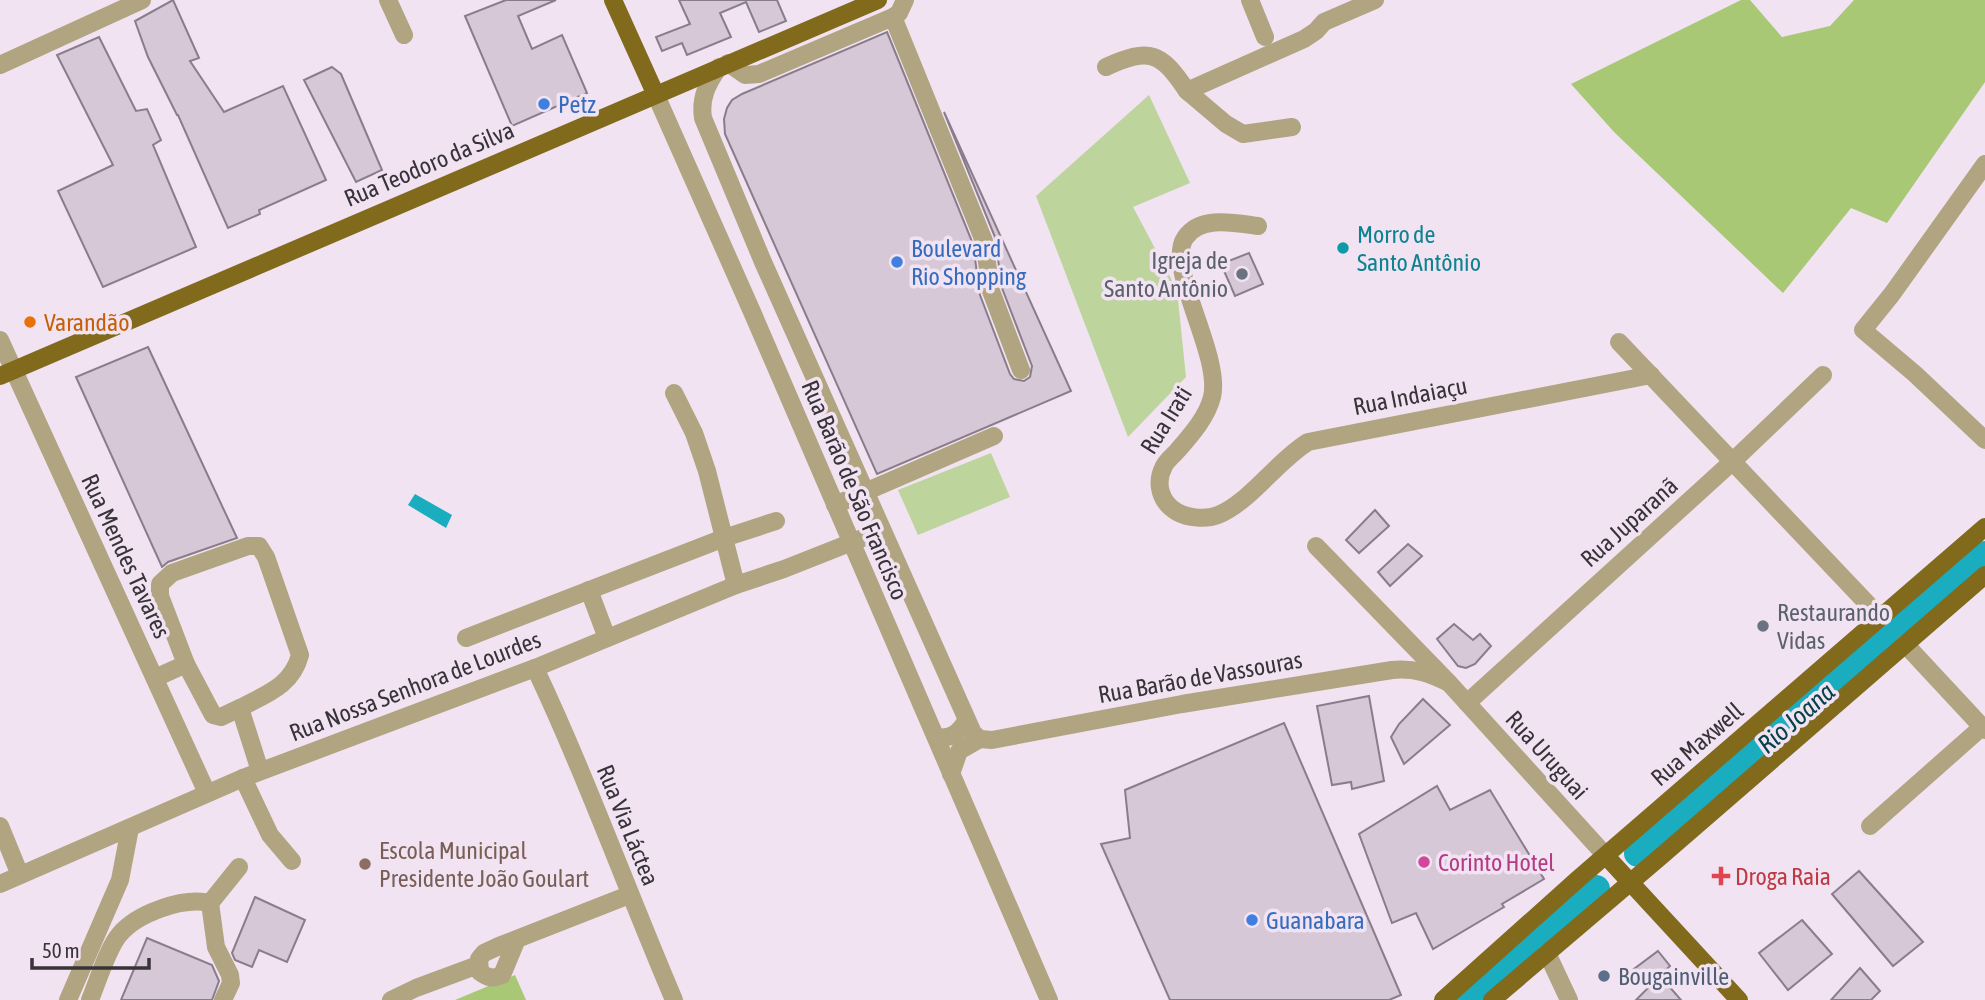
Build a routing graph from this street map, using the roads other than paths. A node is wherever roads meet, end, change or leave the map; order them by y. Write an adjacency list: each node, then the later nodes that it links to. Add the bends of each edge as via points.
1 (142, 0): 13 (street)
2 (388, 0): 11 (street)
3 (613, 0): 17 (main road, Rua Barão de São Francisco)
4 (877, 0): 9 (main road, Rua Teodoro da Silva)
5 (905, 0): 8 (street)
6 (1250, 0): 12 (street)
7 (1375, 0): 16 (street, via 1324,22 1304,39)
8 (893, 17): 10 (street); 23 (street, via 984,241 991,291)
9 (826, 21): 10 (street); 14 (main road, Rua Teodoro da Silva)
10 (867, 28): 14 (street, via 752,76)
11 (404, 35)
12 (1265, 37)
13 (0, 65)
14 (724, 65): 17 (main road, Rua Teodoro da Silva); 31 (street, Rua Barão de São Francisco, via 704,93 703,118)
15 (1106, 67): 16 (street, via 1130,56 1157,57 1172,68)
16 (1187, 91): 18 (street, via 1243,134)
17 (655, 93): 24 (main road, Rua Teodoro da Silva); 32 (street, Rua Barão de São Francisco)
18 (1292, 127)
19 (1985, 164): 29 (street, via 1863,330)
20 (1258, 226): 33 (street, Rua Irati, via 1206,224 1191,230 1179,251 1209,357 1212,396 1193,433 1164,466 1158,484 1163,499 1176,511)
21 (0, 340): 24 (street, Rua Mendes Tavares)
22 (1619, 342): 25 (street)
23 (1021, 370)
24 (7, 372): 49 (street, Rua Mendes Tavares)
25 (1651, 375): 30 (street); 33 (street, Rua Indaiaçu, via 1308,442 1292,451 1238,502 1217,516)
26 (1823, 375): 30 (street, Rua Juparanã)
27 (674, 393): 36 (street, via 694,433)
28 (994, 436): 31 (street)
29 (1985, 440)
30 (1733, 461): 43 (street); 51 (street, Rua Juparanã)
31 (865, 492): 32 (street); 39 (street, Rua Barão de São Francisco)
32 (835, 505): 37 (street, Rua Barão de São Francisco)
33 (1203, 518)
34 (776, 521): 36 (street)
35 (1985, 527): 43 (main road, Rua Maxwell)
36 (724, 537): 41 (street); 42 (street)
37 (851, 543): 39 (street, via 870,537); 41 (street, Rua Nossa Senhora de Lourdes); 55 (street, Rua Barão de São Francisco)
38 (1316, 546): 50 (street, Rua Uruguai)
39 (899, 568): 53 (street, Rua Barão de São Francisco)
40 (1985, 575): 46 (main road)
41 (736, 585): 45 (street, Rua Nossa Senhora de Lourdes)
42 (589, 590): 44 (street); 45 (street)
43 (1881, 618): 63 (main road, Rua Maxwell)
44 (466, 638)
45 (607, 638): 48 (street, Rua Nossa Senhora de Lourdes)
46 (1905, 644): 54 (street); 67 (main road)
47 (186, 664): 49 (street); 52 (street, via 213,715 221,717); 52 (street, via 160,596 160,584 172,573 248,546 259,547 300,655 296,670 285,683)
48 (535, 668): 57 (street, Rua Nossa Senhora de Lourdes); 69 (street, Rua Via Láctea)
49 (155, 678): 59 (street, Rua Mendes Tavares)
50 (1449, 683): 51 (street, Rua Uruguai); 56 (street, Rua Barão de Vassouras, via 1424,671 1392,670)
51 (1467, 703): 63 (street, Rua Uruguai)
52 (240, 708): 57 (street)
53 (966, 721): 55 (street, via 953,735); 56 (street)
54 (1983, 729): 60 (street)
55 (936, 737): 58 (street, Rua Barão de São Francisco)
56 (980, 739): 58 (street, via 959,751)
57 (251, 774): 59 (street, Rua Nossa Senhora de Lourdes); 64 (street, via 270,835)
58 (951, 774): 79 (street, Rua Barão de São Francisco)
59 (207, 793): 62 (street, Rua Nossa Senhora de Lourdes)
60 (1870, 826)
61 (0, 827): 66 (street)
62 (130, 828): 66 (street, Rua Nossa Senhora de Lourdes); 74 (street, via 120,880)
63 (1606, 856): 67 (main road, Rua Uruguai); 80 (main road, Rua Maxwell)
64 (292, 861)
65 (239, 867): 70 (street)
66 (20, 875): 68 (street, Rua Nossa Senhora de Lourdes)
67 (1631, 882): 72 (main road); 83 (main road, Rua Uruguai)
68 (0, 884)
69 (629, 895): 71 (street); 78 (street, Rua Via Láctea)
70 (210, 903): 75 (street, via 198,900 169,906 131,923 118,936); 76 (street, via 216,947 230,975)
71 (517, 939): 73 (street, via 484,953); 73 (street, via 502,975 486,977)
72 (1547, 953): 81 (main road); 82 (street)
73 (478, 965): 77 (street)
74 (68, 1000)
75 (90, 1000)
76 (223, 1000)
77 (391, 1000)
78 (674, 1000)
79 (1049, 1000)
80 (1443, 1000)
81 (1492, 1000)
82 (1569, 1000)
83 (1739, 1000)

